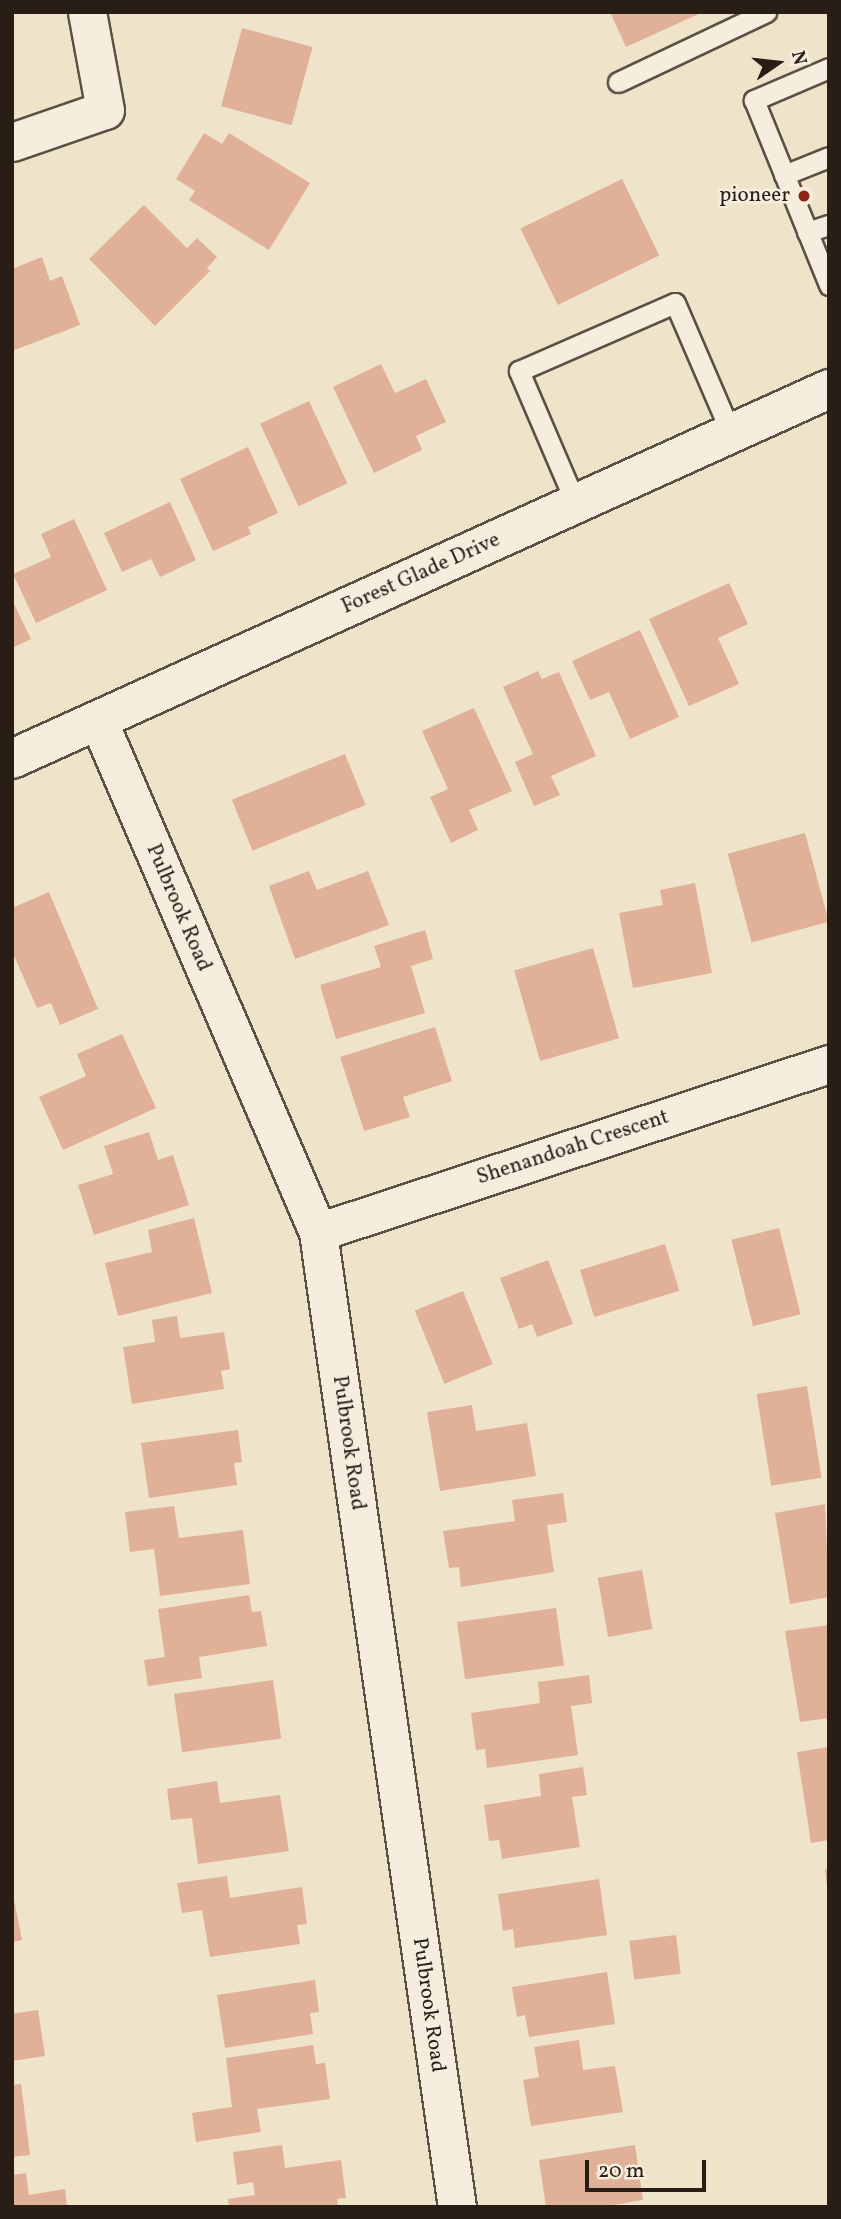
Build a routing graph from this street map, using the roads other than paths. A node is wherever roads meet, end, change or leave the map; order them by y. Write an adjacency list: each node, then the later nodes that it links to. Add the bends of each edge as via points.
1 (86, 12): 5 (street, via 105,110)
2 (766, 12): 4 (lane)
3 (829, 68): 7 (lane, via 754,100)
4 (618, 82)
5 (12, 142)
6 (829, 157): 7 (lane)
7 (784, 175): 9 (lane)
8 (829, 225): 9 (lane)
9 (807, 232): 10 (lane)
10 (829, 285)
11 (829, 389): 12 (street, Forest Glade Drive)
12 (731, 433): 13 (street, Forest Glade Drive); 13 (lane, via 675,303 519,370)
13 (576, 504): 14 (street, Forest Glade Drive)
14 (98, 720): 15 (street, Forest Glade Drive); 17 (street, Pulbrook Road)
15 (12, 759)
16 (829, 1064): 17 (street, Shenandoah Crescent)
17 (318, 1232): 18 (street, Pulbrook Road)
18 (457, 2207)

